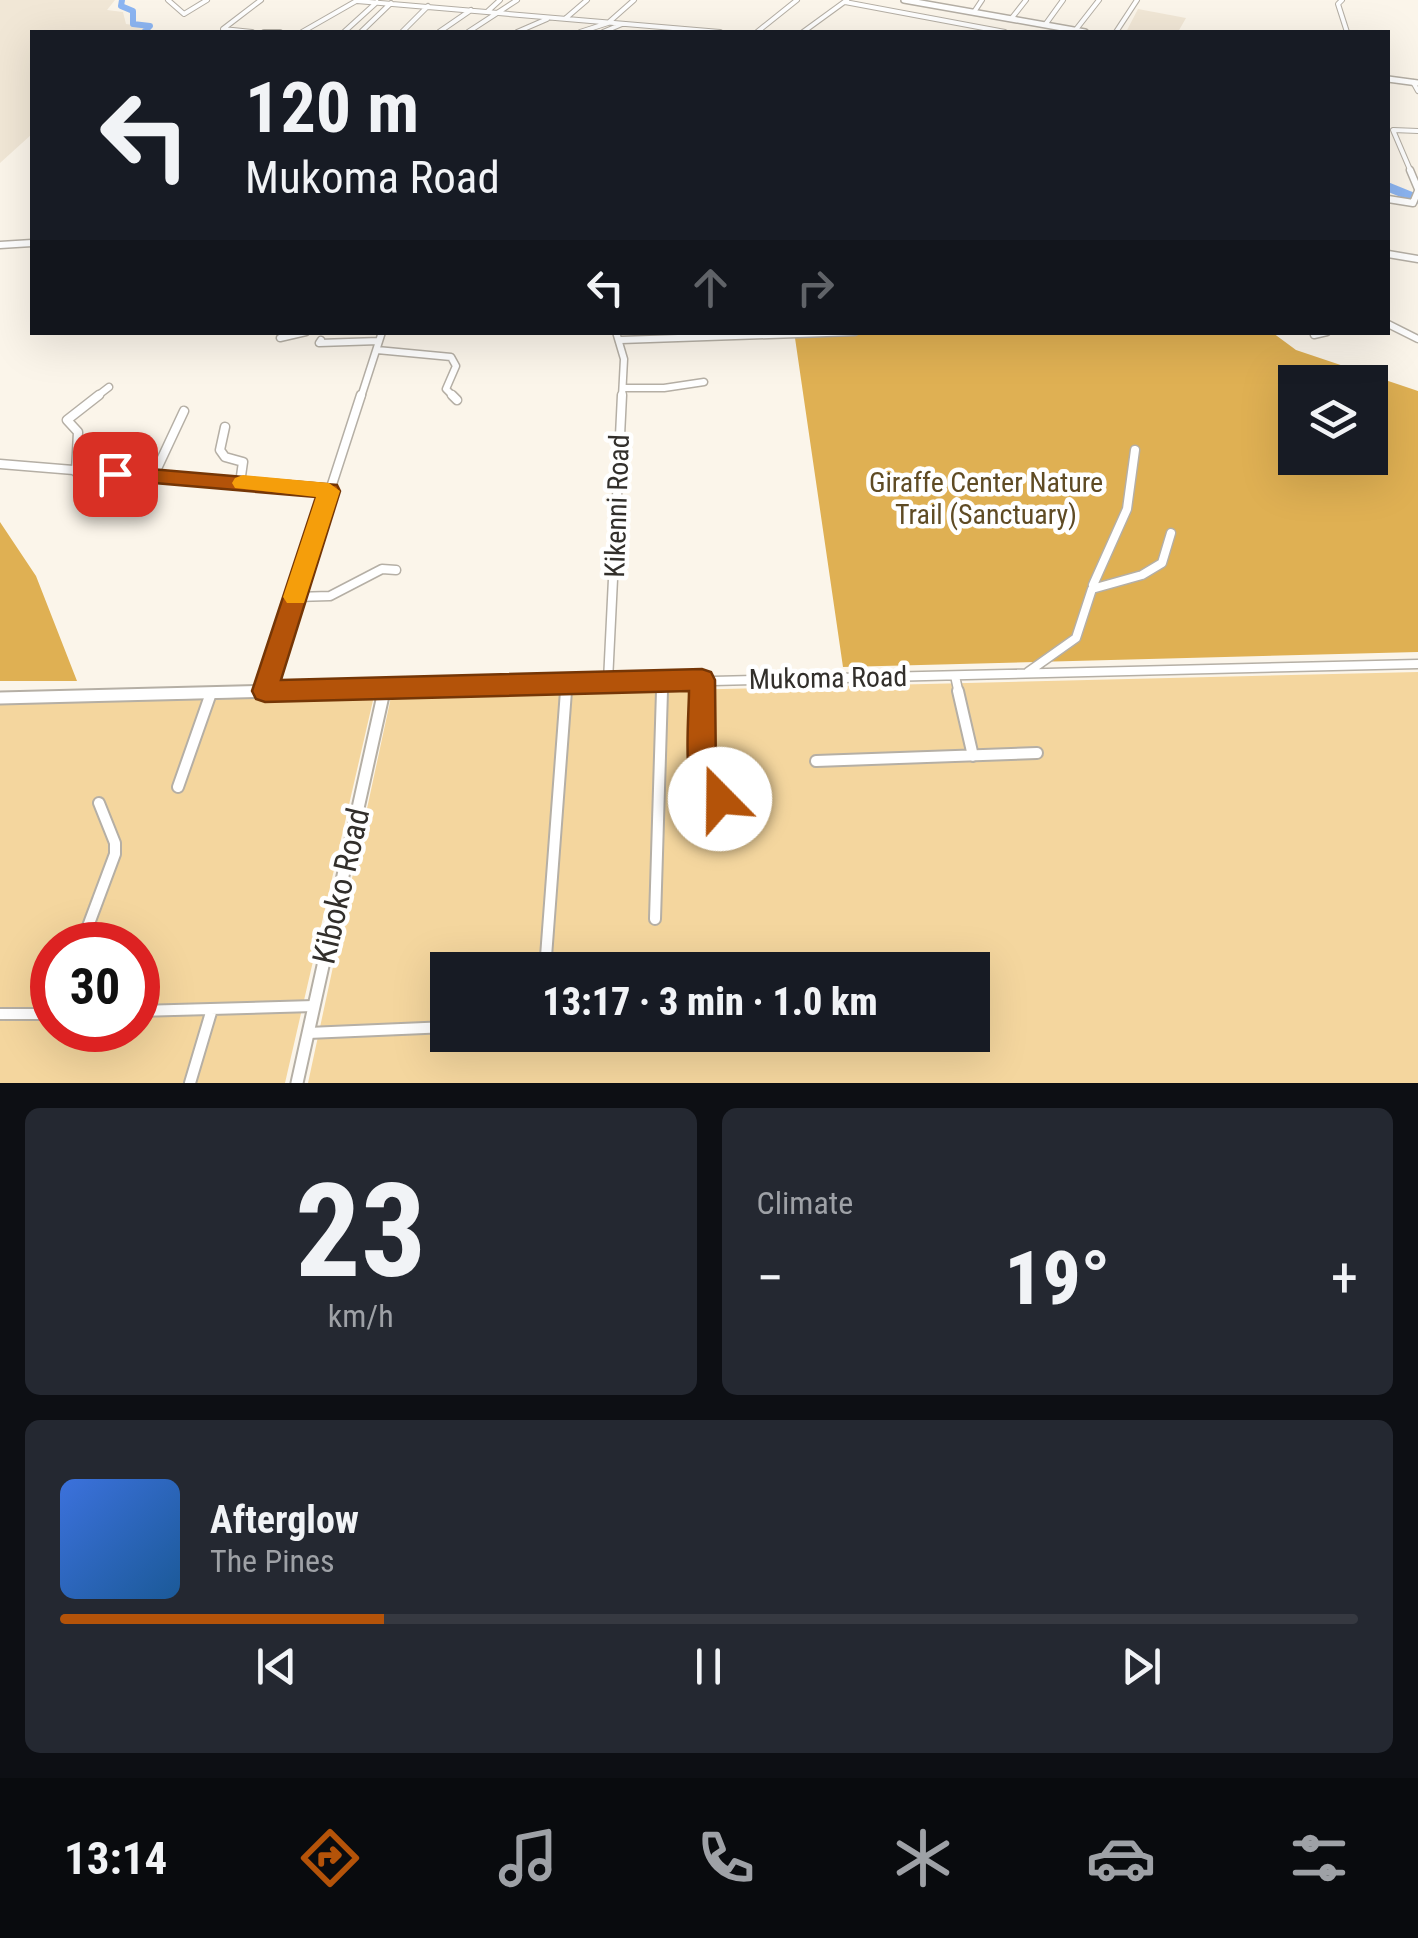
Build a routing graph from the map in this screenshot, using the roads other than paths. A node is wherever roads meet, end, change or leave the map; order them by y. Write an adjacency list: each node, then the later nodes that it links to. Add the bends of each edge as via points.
1 (168, 0): 2 (street, via 184,14)
2 (208, 0)
3 (261, 0): 37 (street, via 224,29)
4 (357, 0): 18 (street); 38 (street)
5 (466, 0): 22 (street)
6 (500, 0): 24 (street)
7 (517, 0): 25 (street)
8 (587, 0): 28 (street)
9 (634, 0): 31 (street)
10 (797, 0): 49 (street)
11 (904, 0): 26 (street)
12 (970, 0): 20 (street)
13 (1026, 0): 29 (street)
14 (1063, 0): 34 (street)
15 (1099, 0): 54 (street)
16 (1137, 0): 55 (street)
17 (1342, 0): 56 (street)
18 (386, 1): 21 (street); 30 (street); 33 (street)
19 (846, 1): 35 (street); 50 (street)
20 (982, 1): 26 (street)
21 (428, 6): 22 (street); 41 (street)
22 (458, 9): 23 (street)
23 (471, 10): 24 (street); 42 (street)
24 (488, 11): 25 (street)
25 (502, 12): 27 (street); 43 (street)
26 (975, 12): 29 (street); 35 (street)
27 (551, 17): 28 (street); 44 (street)
28 (566, 18): 31 (street)
29 (1011, 19): 34 (street)
30 (354, 22): 33 (street); 39 (street)
31 (608, 23): 32 (street); 45 (street)
32 (625, 23): 36 (street); 46 (street)
33 (369, 24): 40 (street)
34 (1045, 25): 53 (street)
35 (964, 26): 51 (street); 52 (street)
36 (676, 28): 47 (street); 48 (street)
37 (233, 30)
38 (305, 30)
39 (346, 30)
40 (363, 30)
41 (404, 30)
42 (442, 30)
43 (471, 30)
44 (522, 30)
45 (586, 30)
46 (608, 30)
47 (668, 30)
48 (684, 30)
49 (760, 30)
50 (805, 30)
51 (959, 30)
52 (992, 30)
53 (1066, 30)
54 (1076, 30)
55 (1117, 30)
56 (1346, 30)
57 (1390, 79): 58 (street)
58 (1415, 82): 59 (street)
59 (1418, 92)
60 (1418, 131): 61 (street, via 1393,130)
61 (1417, 193): 62 (street)
62 (1390, 200)
63 (0, 244): 64 (street)
64 (30, 244)
65 (1390, 254): 66 (street)
66 (1418, 259)
67 (1390, 325): 72 (street)
68 (293, 335): 71 (street)
69 (646, 335): 70 (street)
70 (618, 336): 77 (street, Kikenni Road)
71 (280, 338)
72 (1418, 338)
73 (321, 340): 74 (street)
74 (379, 341): 78 (street, via 451,358 456,366 446,390); 86 (street)
75 (704, 382): 77 (street)
76 (109, 386): 83 (street, via 68,420 78,432)
77 (623, 388): 96 (street, Kikenni Road)
78 (457, 400)
79 (184, 411): 84 (street)
80 (225, 427): 85 (street, via 220,450 244,462)
81 (1134, 450): 89 (street, via 1128,509)
82 (0, 464): 83 (street)
83 (76, 472): 84 (street)
84 (154, 475): 85 (street)
85 (240, 483): 86 (street)
86 (329, 491): 90 (street)
87 (1171, 533): 89 (street, via 1168,552 1153,571)
88 (396, 570): 90 (street, via 382,568 330,596)
89 (1092, 589): 92 (street, via 1076,638)
90 (295, 598): 99 (street)
91 (1418, 664): 92 (street, Mukoma Road)
92 (1025, 674): 93 (street, Mukoma Road)
93 (955, 676): 95 (street, Mukoma Road); 103 (street)
94 (662, 680): 95 (street, Mukoma Road); 96 (street, Mukoma Road); 108 (street)
95 (702, 680): 106 (street, via 702,774 706,791)
96 (608, 681): 97 (street, Mukoma Road)
97 (567, 683): 98 (street, Mukoma Road); 110 (street)
98 (385, 689): 99 (street, Mukoma Road); 111 (street, Kiboko Road)
99 (265, 691): 100 (street, Mukoma Road)
100 (211, 693): 101 (street, Mukoma Road); 105 (street)
101 (0, 698)
102 (1037, 753): 103 (street)
103 (972, 756): 104 (street)
104 (816, 761)
105 (178, 787)
106 (720, 799)
107 (99, 803): 109 (street, via 115,854)
108 (656, 919)
109 (90, 922)
110 (547, 952)
111 (314, 1006): 112 (street); 117 (street, Kiboko Road)
112 (212, 1009): 113 (street); 118 (street)
113 (160, 1010)
114 (0, 1014): 115 (street)
115 (30, 1014)
116 (430, 1028): 117 (street)
117 (308, 1034): 119 (street, Kiboko Road)
118 (190, 1083)
119 (296, 1083)

